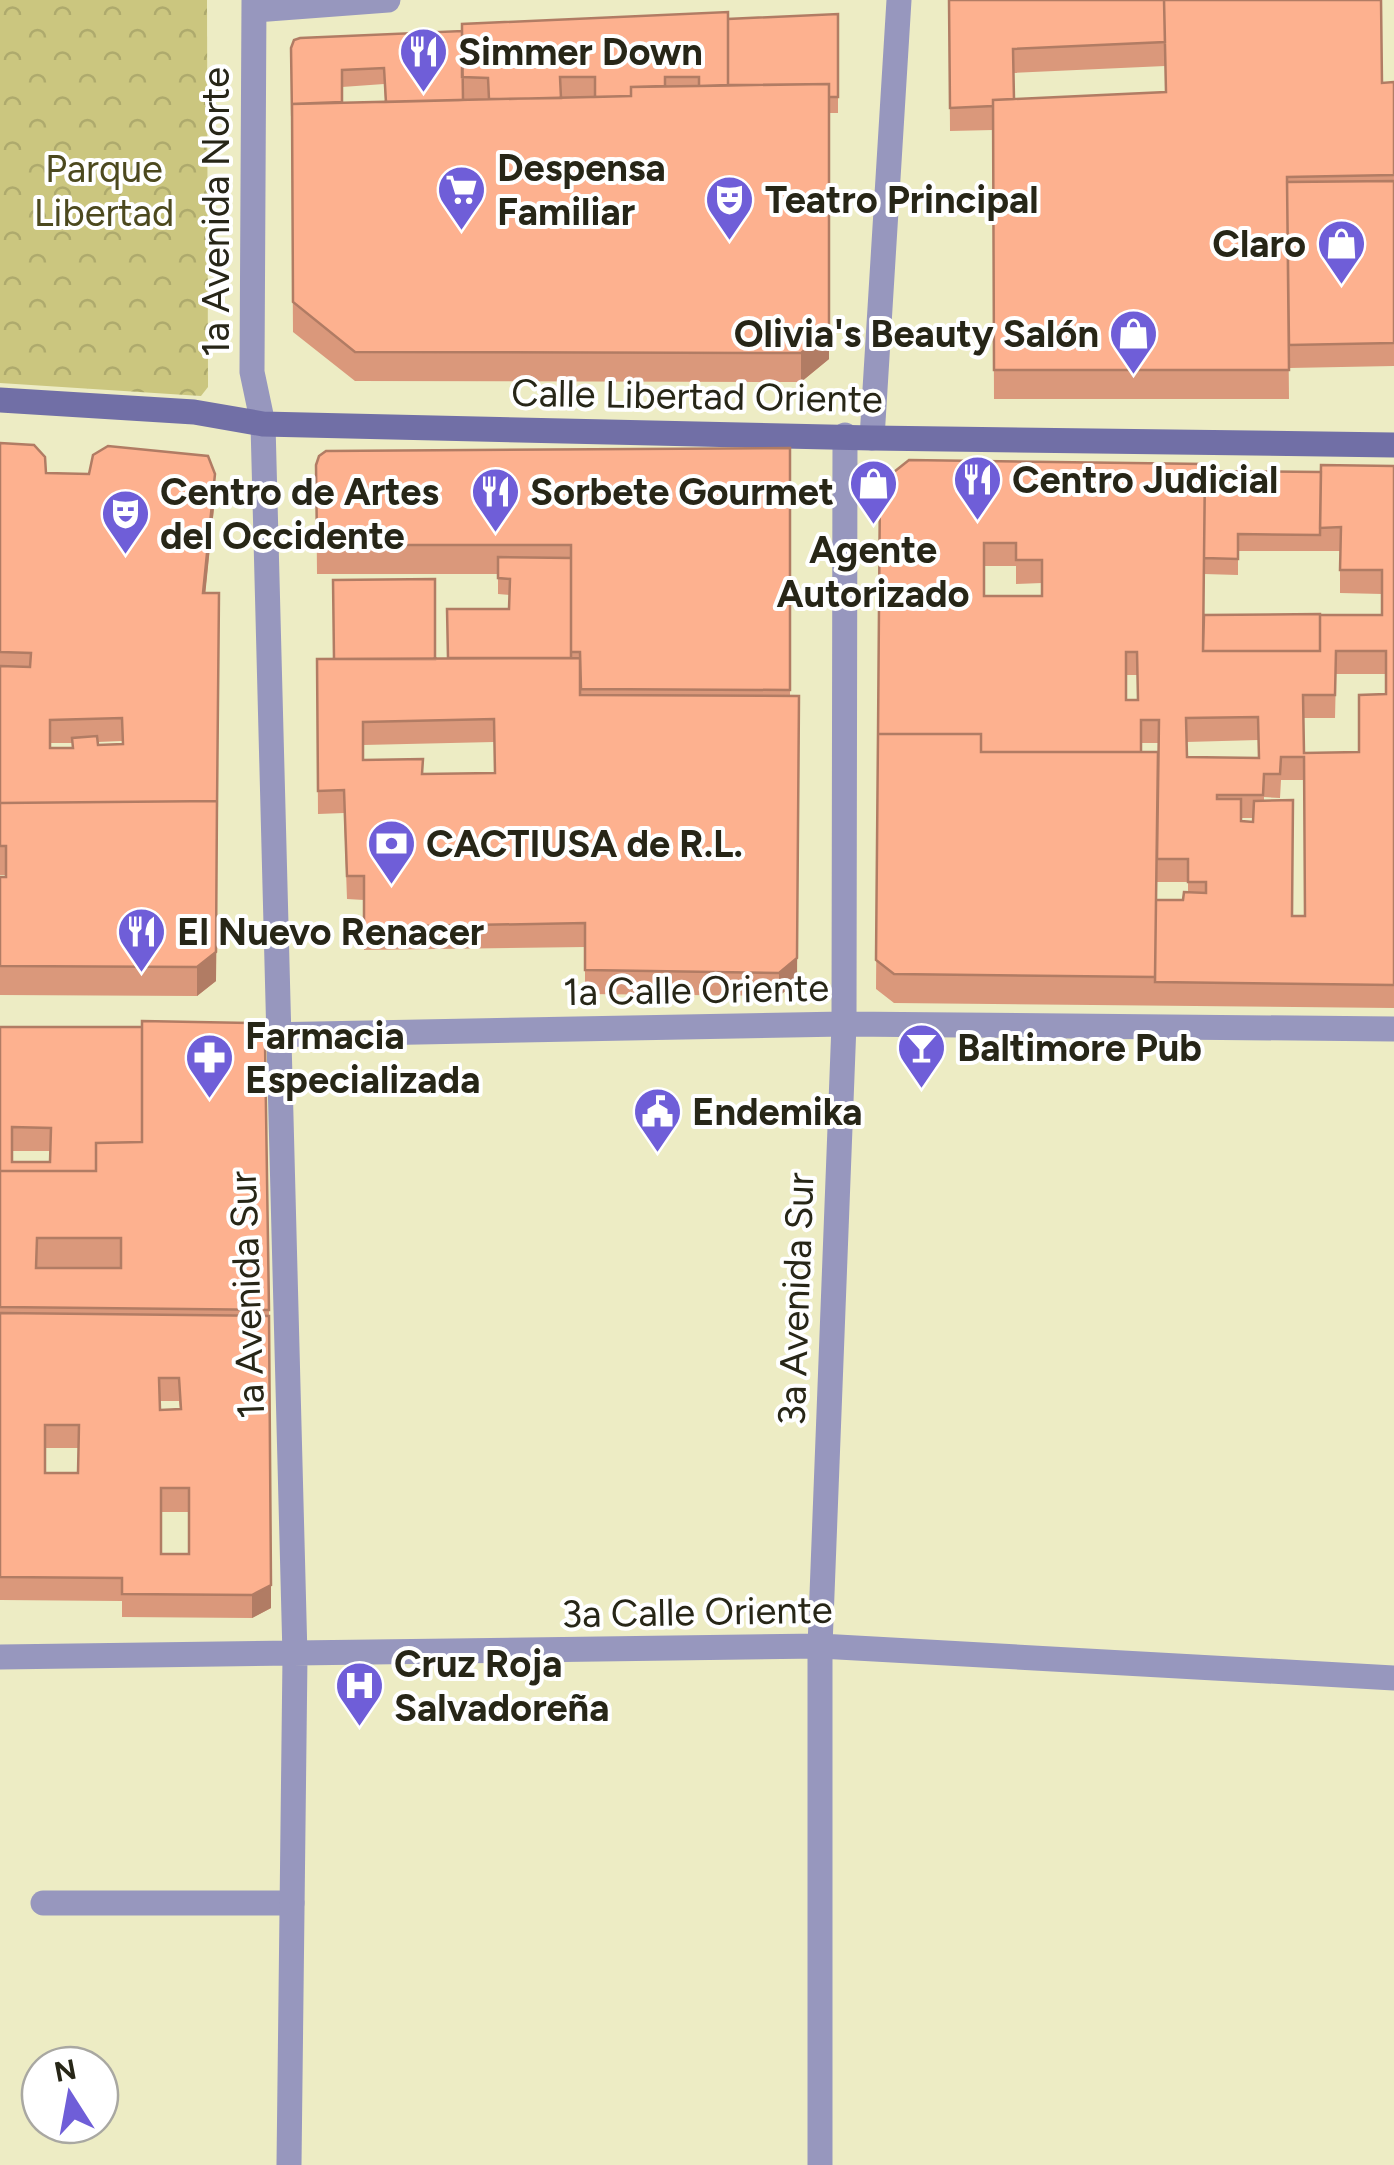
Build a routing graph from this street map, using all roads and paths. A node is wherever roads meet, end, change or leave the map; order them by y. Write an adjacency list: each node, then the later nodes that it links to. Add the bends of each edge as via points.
1 (388, 0): 3 (street)
2 (899, 0): 7 (street)
3 (255, 5): 5 (street, 1a Avenida Norte, via 252,372)
4 (0, 400): 5 (main road, Calle Libertad Oriente, via 194,412)
5 (264, 424): 6 (main road, Calle Libertad Oriente); 11 (street, 1a Avenida Sur)
6 (845, 435): 7 (main road, Calle Libertad Oriente); 9 (street, 3a Avenida Sur)
7 (872, 438): 8 (main road, Calle Libertad Oriente)
8 (1394, 445)
9 (844, 1024): 10 (street, 1a Calle Oriente); 11 (street, 1a Calle Oriente); 13 (street, 3a Avenida Sur)
10 (1394, 1029)
11 (278, 1034): 12 (street, 1a Calle Oriente); 14 (street, 1a Avenida Sur)
12 (238, 1035)
13 (820, 1646): 14 (street, 3a Calle Oriente); 16 (street, 3a Calle Oriente); 20 (street, 3a Avenida Sur)
14 (295, 1656): 15 (street, 3a Calle Oriente); 17 (street, 1a Avenida Sur)
15 (0, 1657)
16 (1394, 1678)
17 (292, 1902): 18 (street); 19 (street, 1a Avenida Sur)
18 (43, 1903)
19 (288, 2165)
20 (820, 2165)

